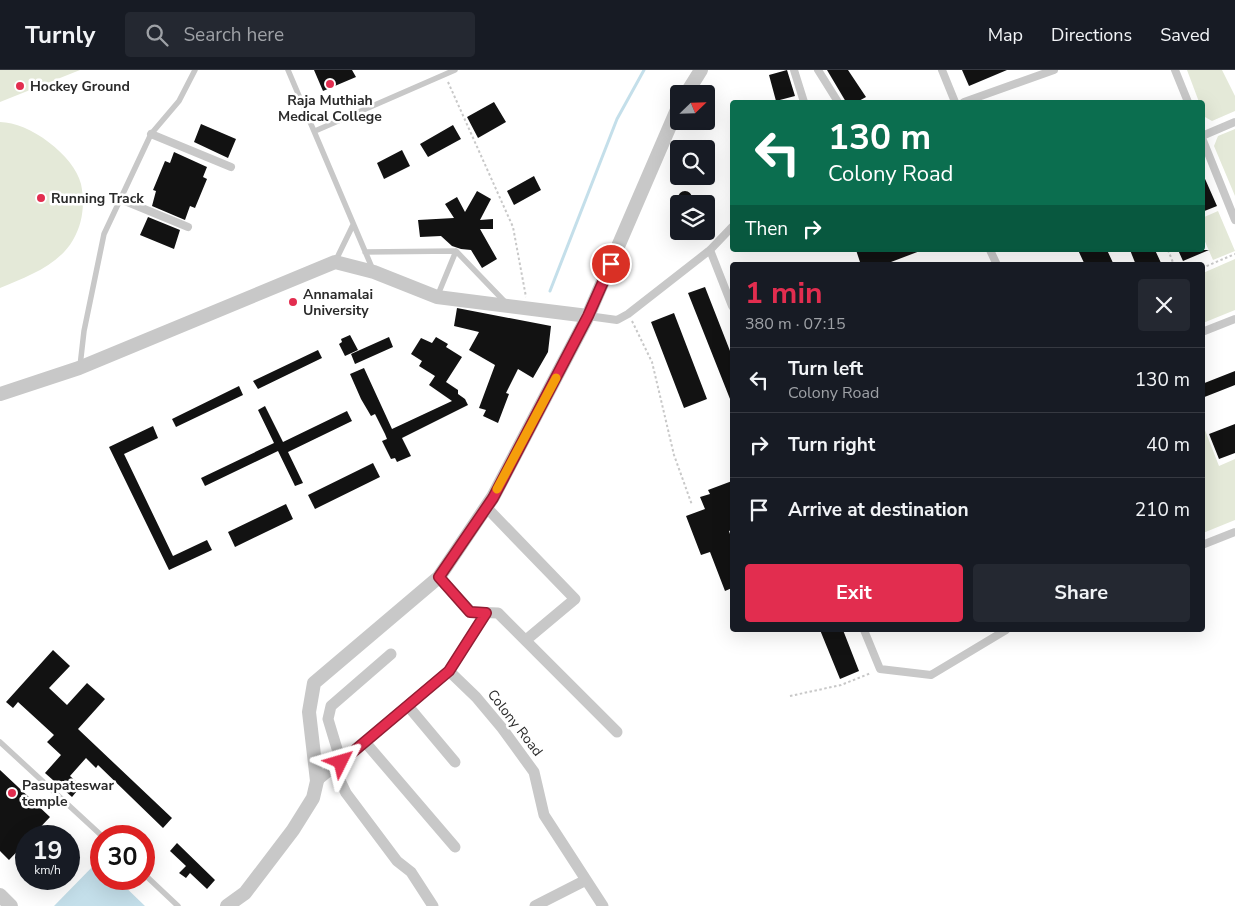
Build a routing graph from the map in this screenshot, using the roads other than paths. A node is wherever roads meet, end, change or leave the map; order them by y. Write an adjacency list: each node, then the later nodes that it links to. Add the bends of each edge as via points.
1 (195, 70): 19 (lane, via 178,101)
2 (288, 70): 18 (lane)
3 (455, 70): 18 (lane)
4 (701, 70): 10 (street)
5 (794, 70): 11 (street)
6 (818, 70): 12 (street)
7 (942, 70): 13 (street)
8 (1054, 70): 14 (street)
9 (1175, 70): 15 (street)
10 (692, 85)
11 (803, 100)
12 (837, 100)
13 (953, 100)
14 (970, 100)
15 (1187, 100)
16 (1235, 122): 20 (street)
17 (670, 126): 36 (street)
18 (315, 131): 25 (lane)
19 (151, 134): 22 (street); 23 (lane)
20 (1205, 136)
21 (1205, 145): 24 (street)
22 (231, 167)
23 (120, 199): 26 (street); 39 (lane, via 104,234)
24 (1235, 220)
25 (353, 225): 30 (lane); 31 (lane)
26 (188, 228)
27 (730, 229): 28 (street)
28 (710, 250): 34 (street); 36 (street, via 617,320)
29 (456, 251): 30 (lane); 33 (lane); 35 (lane)
30 (365, 252): 32 (lane)
31 (335, 262): 32 (street); 39 (street)
32 (374, 272): 33 (street)
33 (438, 297): 35 (street)
34 (730, 301)
35 (508, 305): 36 (street)
36 (588, 316): 41 (street)
37 (1235, 319): 38 (street)
38 (1205, 331)
39 (79, 368): 40 (street)
40 (0, 394)
41 (486, 507): 44 (street); 48 (street, via 574,599)
42 (1235, 532): 43 (street)
43 (1205, 544)
44 (439, 577): 45 (street, via 470,612); 57 (street, via 314,683 309,712)
45 (486, 613): 48 (street, via 498,613); 50 (street)
46 (865, 632): 47 (street, via 880,669 932,675)
47 (1003, 632)
48 (526, 640): 52 (street)
49 (391, 654): 56 (street, via 331,706 328,719)
50 (449, 671): 51 (street); 60 (street, Colony Road, via 502,728 534,772 544,815)
51 (408, 706): 54 (street); 55 (street)
52 (617, 732)
53 (0, 742): 58 (lane)
54 (365, 742): 56 (street); 59 (street)
55 (454, 762)
56 (337, 765): 57 (street); 66 (street, via 346,793 397,861 411,872)
57 (317, 781): 65 (street, via 314,798 293,830 245,893)
58 (90, 825)
59 (455, 847)
60 (586, 880): 67 (street); 68 (street, Colony Road)
61 (155, 884): 64 (lane)
62 (0, 895): 63 (street)
63 (11, 906)
64 (178, 906)
65 (228, 906)
66 (433, 906)
67 (535, 906)
68 (603, 906)

